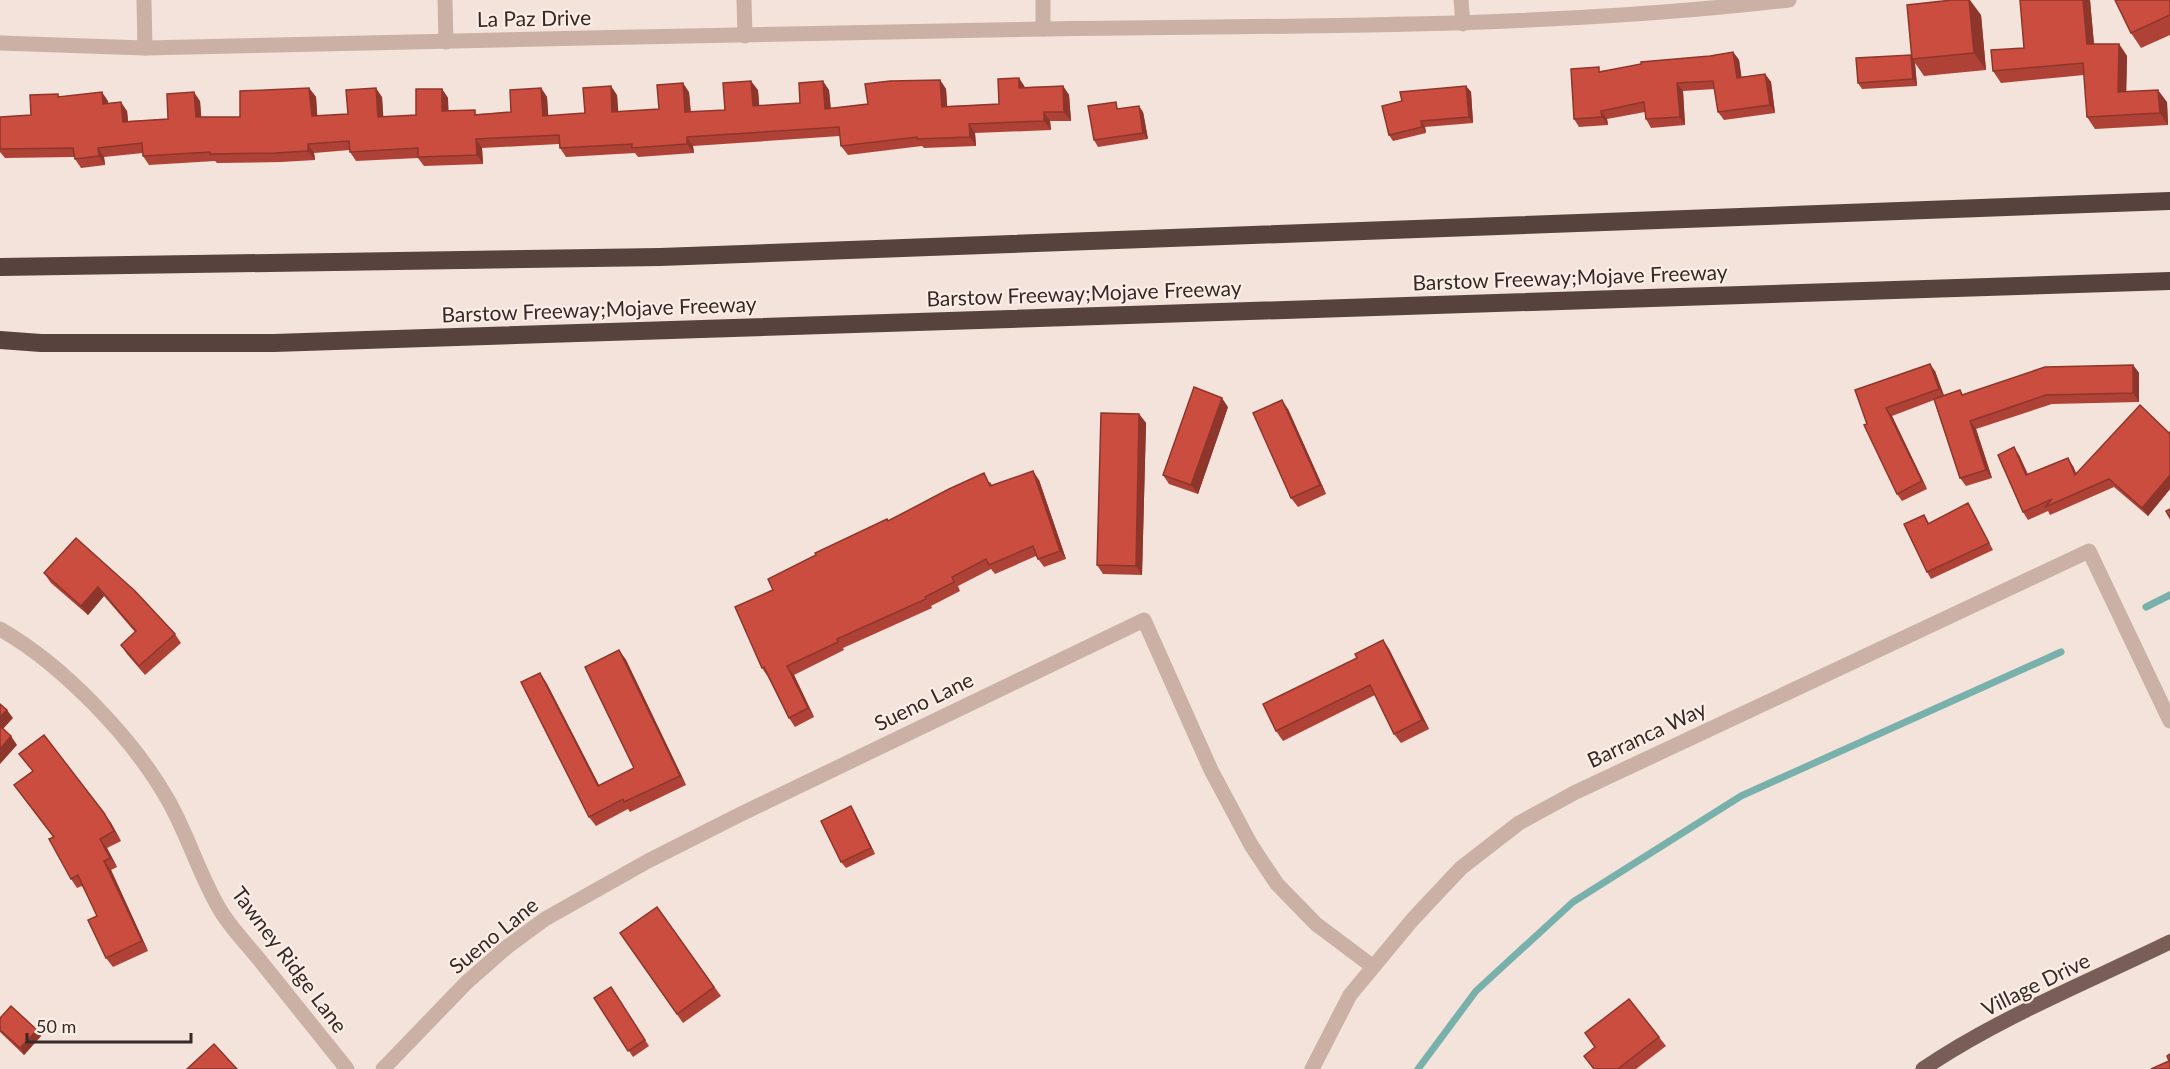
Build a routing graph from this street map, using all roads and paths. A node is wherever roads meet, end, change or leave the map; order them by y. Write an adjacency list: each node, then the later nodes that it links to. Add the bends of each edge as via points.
1 (144, 0): 12 (street)
2 (445, 0): 10 (street)
3 (744, 0): 9 (street)
4 (1043, 0): 8 (street)
5 (1461, 0): 7 (street)
6 (1789, 0): 7 (street, La Paz Drive, via 1604,18)
7 (1463, 24): 8 (street, La Paz Drive)
8 (1043, 29): 9 (street, La Paz Drive)
9 (745, 36): 10 (street, La Paz Drive)
10 (446, 42): 12 (street, La Paz Drive)
11 (0, 43): 12 (street, La Paz Drive)
12 (145, 48)
13 (2170, 201): 14 (highway, via 660,257)
14 (0, 267)
15 (2170, 281): 16 (highway, Barstow Freeway;Mojave Freeway, via 274,343)
16 (0, 340)
17 (0, 629): 21 (street, Tawney Ridge Lane, via 57,670 135,752 167,798 219,909)
18 (2170, 721): 20 (street, Barranca Way, via 2089,551 1576,792 1519,823 1461,868)
19 (2170, 942): 24 (main road, Village Drive, via 2025,1012)
20 (1372, 966): 22 (street, Sueno Lane, via 1316,924 1277,884 1251,845 1211,771 1144,620 741,814 545,919 467,982); 23 (street, Barranca Way, via 1350,995)
21 (347, 1069)
22 (383, 1069)
23 (1312, 1069)
24 (1923, 1069)

